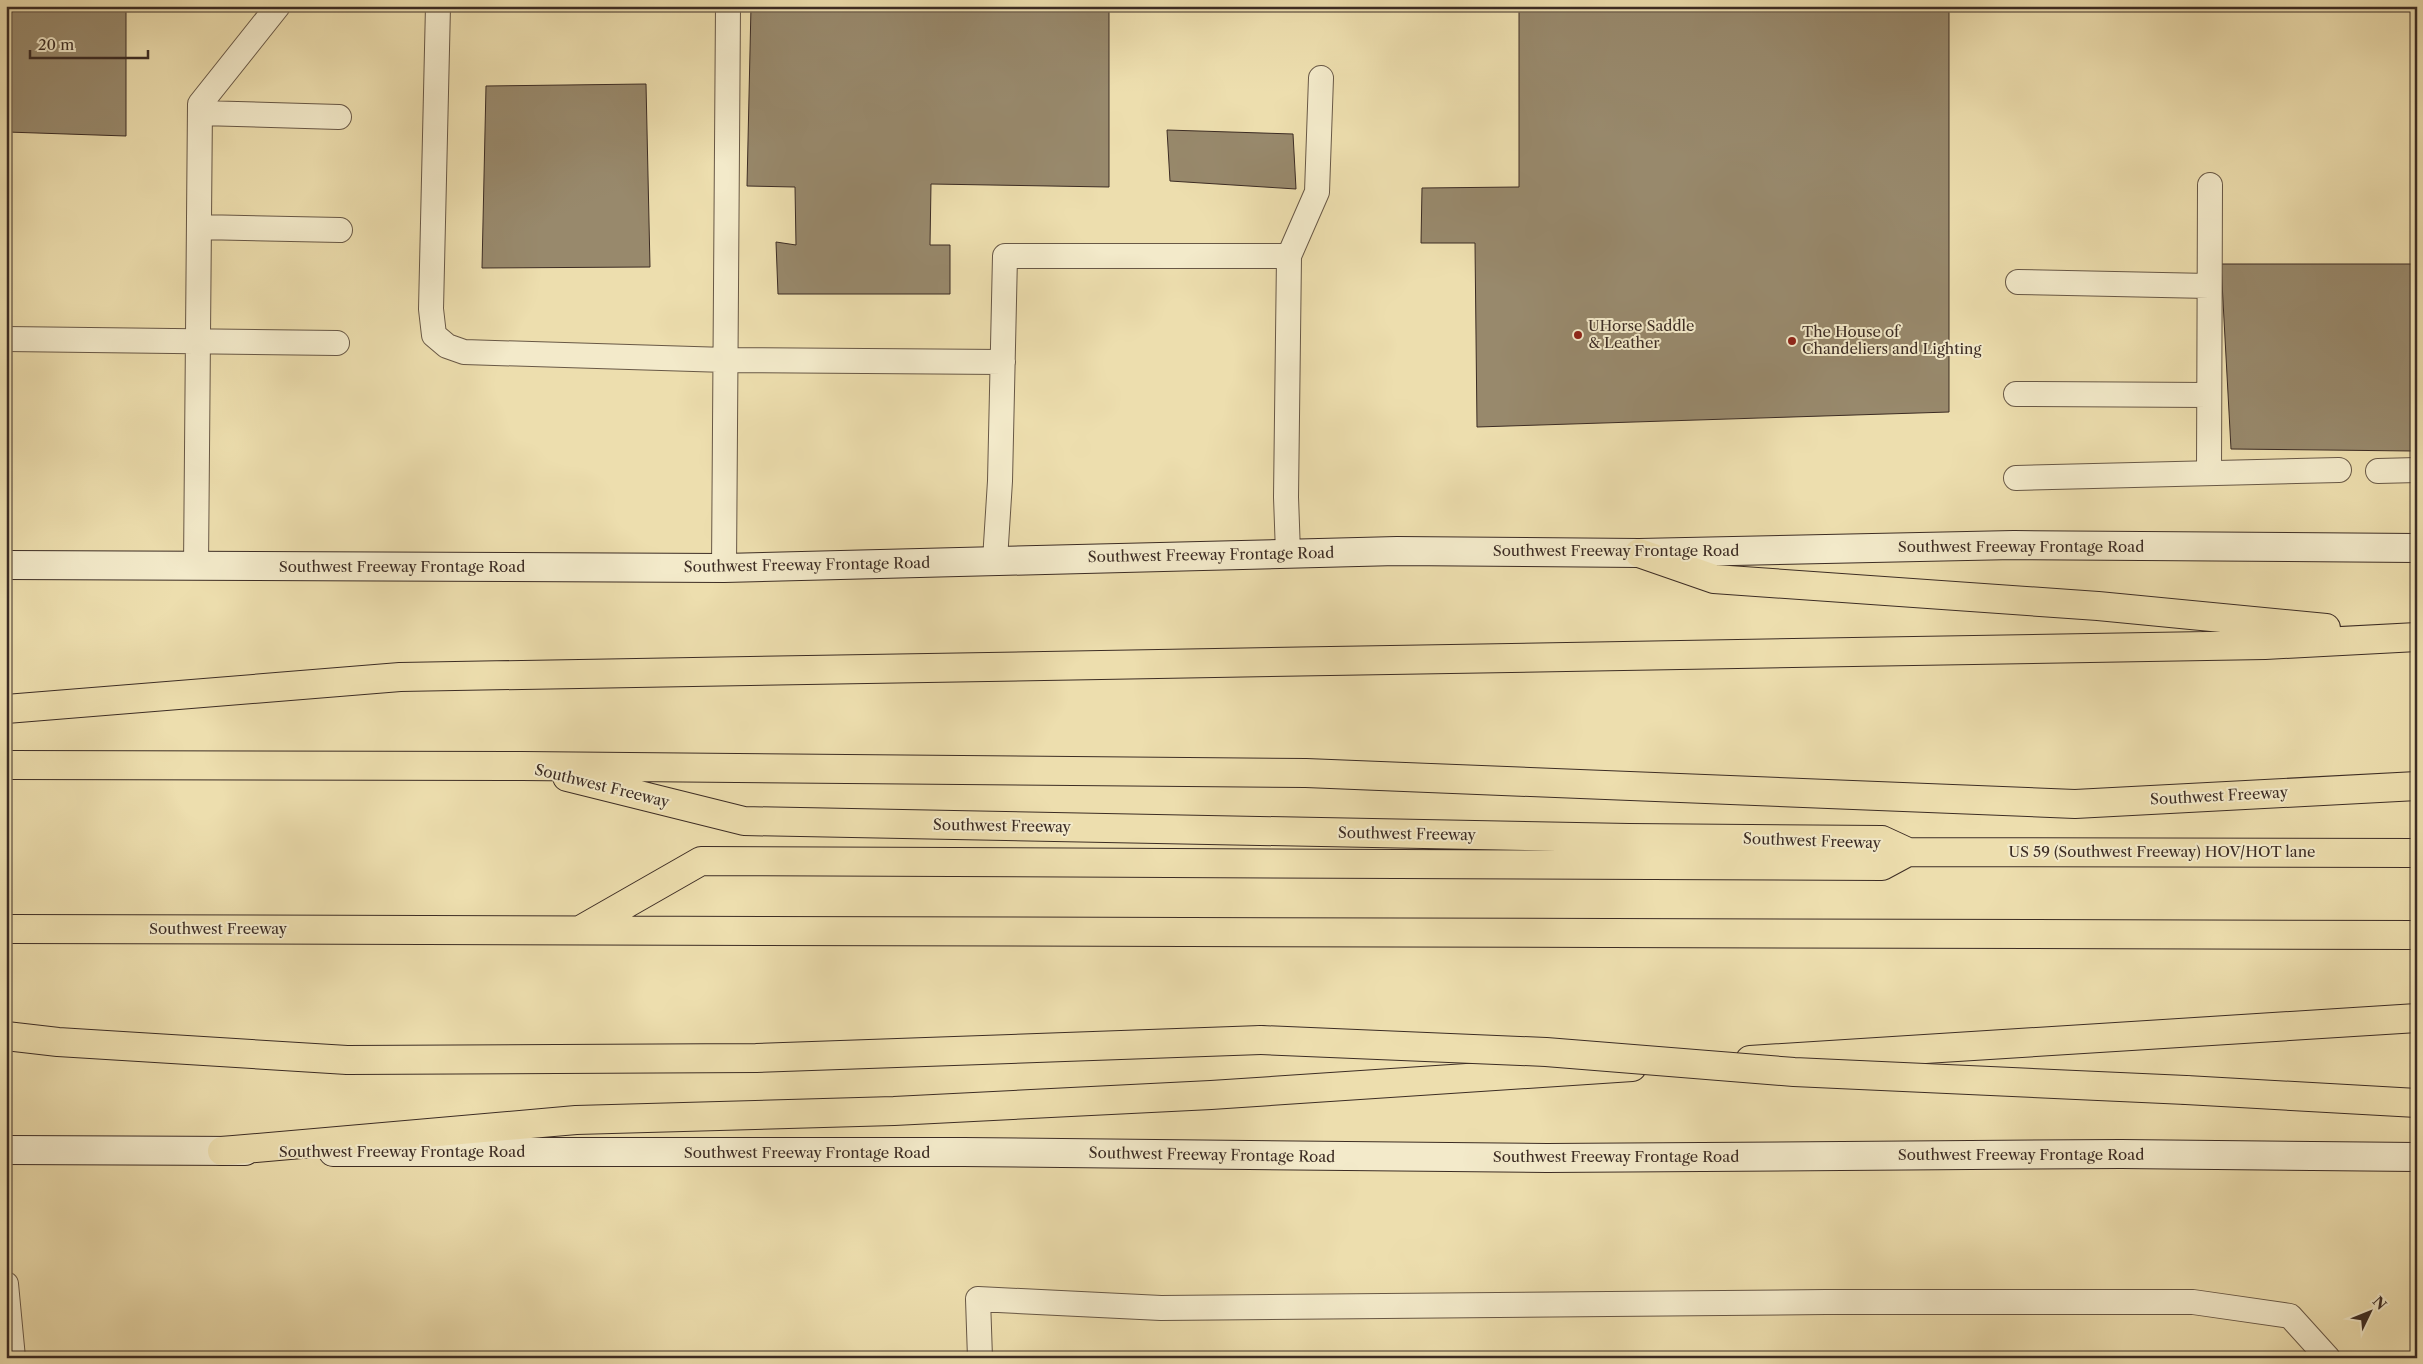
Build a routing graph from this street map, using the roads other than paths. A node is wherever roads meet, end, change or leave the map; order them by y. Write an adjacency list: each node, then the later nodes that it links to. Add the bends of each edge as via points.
1 (278, 6): 5 (lane, via 200,104)
2 (438, 6): 16 (lane, via 431,309 434,335 447,346 464,352)
3 (728, 6): 16 (lane)
4 (1321, 78): 10 (lane, via 1317,192)
5 (200, 113): 6 (lane); 8 (lane)
6 (340, 117)
7 (2210, 186): 12 (lane)
8 (199, 227): 9 (lane); 14 (lane)
9 (340, 230)
10 (1289, 256): 17 (lane, via 1006,256); 26 (lane)
11 (2018, 282): 12 (lane)
12 (2209, 286): 19 (lane)
13 (6, 339): 14 (lane)
14 (198, 342): 15 (lane); 30 (lane)
15 (337, 342)
16 (726, 360): 17 (lane); 31 (lane)
17 (1003, 362): 28 (lane)
18 (2016, 394): 19 (lane)
19 (2209, 395): 23 (lane)
20 (2339, 470): 23 (lane)
21 (2417, 470): 22 (lane)
22 (2378, 471)
23 (2209, 473): 24 (lane)
24 (2016, 478)
25 (2417, 548): 27 (main road, Southwest Freeway Frontage Road, via 2014,545)
26 (1288, 553): 27 (main road, Southwest Freeway Frontage Road); 28 (main road, Southwest Freeway Frontage Road)
27 (1639, 553): 32 (highway, via 1714,579 2098,606)
28 (995, 560): 31 (main road, Southwest Freeway Frontage Road)
29 (6, 565): 30 (main road, Southwest Freeway Frontage Road)
30 (196, 566): 31 (main road, Southwest Freeway Frontage Road)
31 (724, 568)
32 (2417, 637): 33 (highway, via 2265,645 400,677)
33 (6, 709)
34 (6, 765): 35 (highway, Southwest Freeway)
35 (522, 766): 36 (highway, Southwest Freeway, via 1306,773 2075,804); 37 (highway, Southwest Freeway, via 744,821 1882,840)
36 (2417, 786)
37 (1908, 852): 38 (highway, US 59 (Southwest Freeway) HOV/HOT lane); 40 (highway, Southwest Freeway, via 1882,866 702,861)
38 (2417, 853)
39 (6, 929): 40 (highway, Southwest Freeway)
40 (580, 930): 41 (highway, Southwest Freeway)
41 (2417, 935)
42 (2417, 1018): 46 (highway, via 1211,1095 894,1111 576,1120)
43 (6, 1036): 44 (highway, bridge, via 347,1060 756,1058 1261,1040 1546,1052 1794,1072)
44 (2417, 1103)
45 (6, 1150): 46 (main road, Southwest Freeway Frontage Road)
46 (222, 1151): 47 (main road, Southwest Freeway Frontage Road, via 963,1152 1547,1158 2111,1154)
47 (2417, 1157)
48 (6, 1284): 49 (lane)
49 (14, 1358)
50 (980, 1358): 51 (lane, via 978,1299 1161,1308 2193,1302 2290,1316)
51 (2328, 1358)

